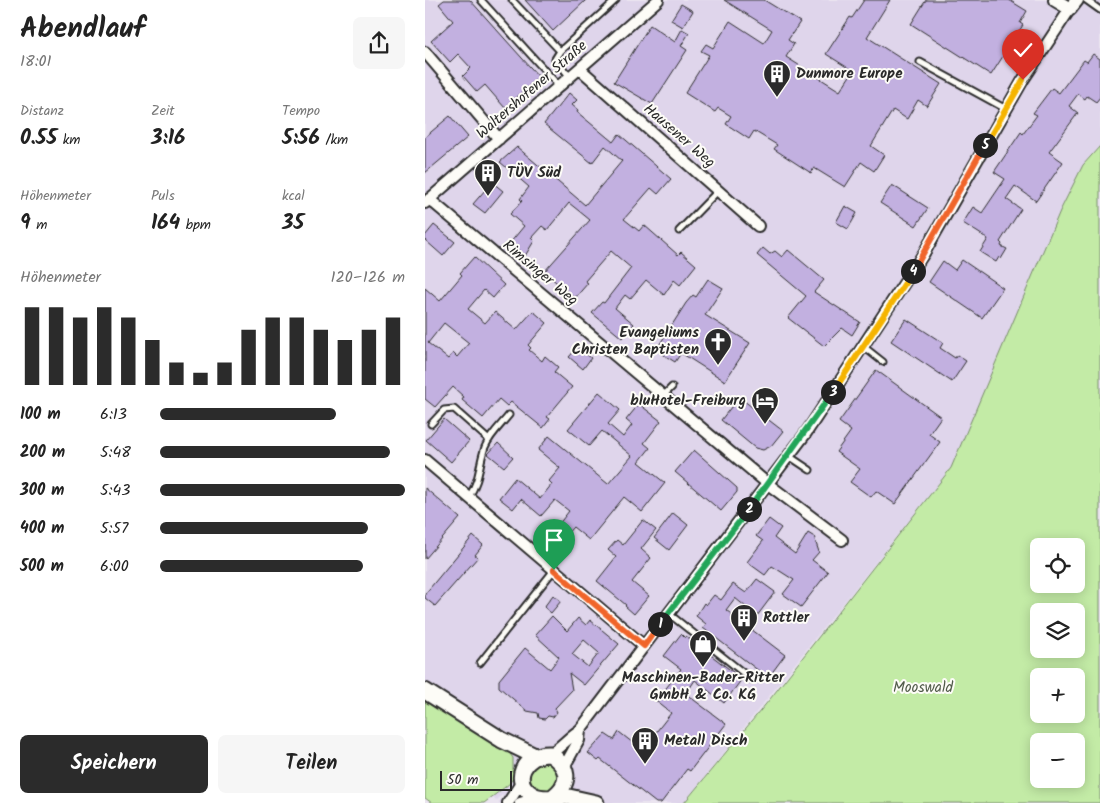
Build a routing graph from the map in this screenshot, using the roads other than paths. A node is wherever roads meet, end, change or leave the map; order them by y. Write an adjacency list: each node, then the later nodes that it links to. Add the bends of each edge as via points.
1 (481, 0): 14 (lane)
2 (512, 0): 9 (lane)
3 (616, 0): 9 (lane)
4 (658, 0): 12 (street, Waltershofener Straße)
5 (1055, 0): 7 (street)
6 (1086, 0): 8 (lane)
7 (1073, 5): 15 (street)
8 (1100, 10)
9 (559, 51): 13 (lane, via 555,59)
10 (425, 52): 16 (street)
11 (920, 62): 15 (lane)
12 (580, 69): 13 (street, Waltershofener Straße); 17 (street, Hausener Weg)
13 (570, 77): 14 (street, Waltershofener Straße)
14 (559, 86): 16 (street, Waltershofener Straße)
15 (1006, 109): 21 (street, via 924,253)
16 (499, 139): 18 (street, Waltershofener Straße)
17 (718, 191): 19 (street, Hausener Weg); 20 (lane)
18 (427, 201): 24 (street, Rimsinger Weg)
19 (758, 226)
20 (679, 231)
21 (864, 347): 22 (lane); 28 (street)
22 (883, 362)
23 (672, 387): 24 (lane)
24 (663, 396): 31 (street, Rimsinger Weg)
25 (509, 415): 27 (lane)
26 (431, 424): 27 (lane, via 445,410 454,409)
27 (489, 440): 32 (lane, via 477,482)
28 (789, 456): 30 (lane); 31 (street)
29 (425, 460): 32 (street)
30 (810, 470)
31 (768, 484): 33 (street, Rimsinger Weg); 35 (street)
32 (469, 497): 34 (street)
33 (842, 540)
34 (554, 570): 36 (street); 37 (lane)
35 (668, 613): 36 (street); 38 (lane)
36 (644, 646): 40 (street)
37 (481, 663)
38 (751, 679)
39 (425, 691): 41 (main road)
40 (580, 730): 42 (street); 45 (street)
41 (501, 740): 43 (main road); 44 (main road, via 519,759)
42 (550, 754): 43 (main road); 45 (main road, via 560,761)
43 (535, 756): 44 (main road, via 528,761)
44 (523, 774): 46 (main road, via 528,790); 47 (street)
45 (565, 774): 46 (main road, via 563,787); 50 (main road)
46 (546, 797): 48 (street); 49 (main road, via 567,797)
47 (508, 803)
48 (520, 803)
49 (596, 803)
50 (600, 803)

